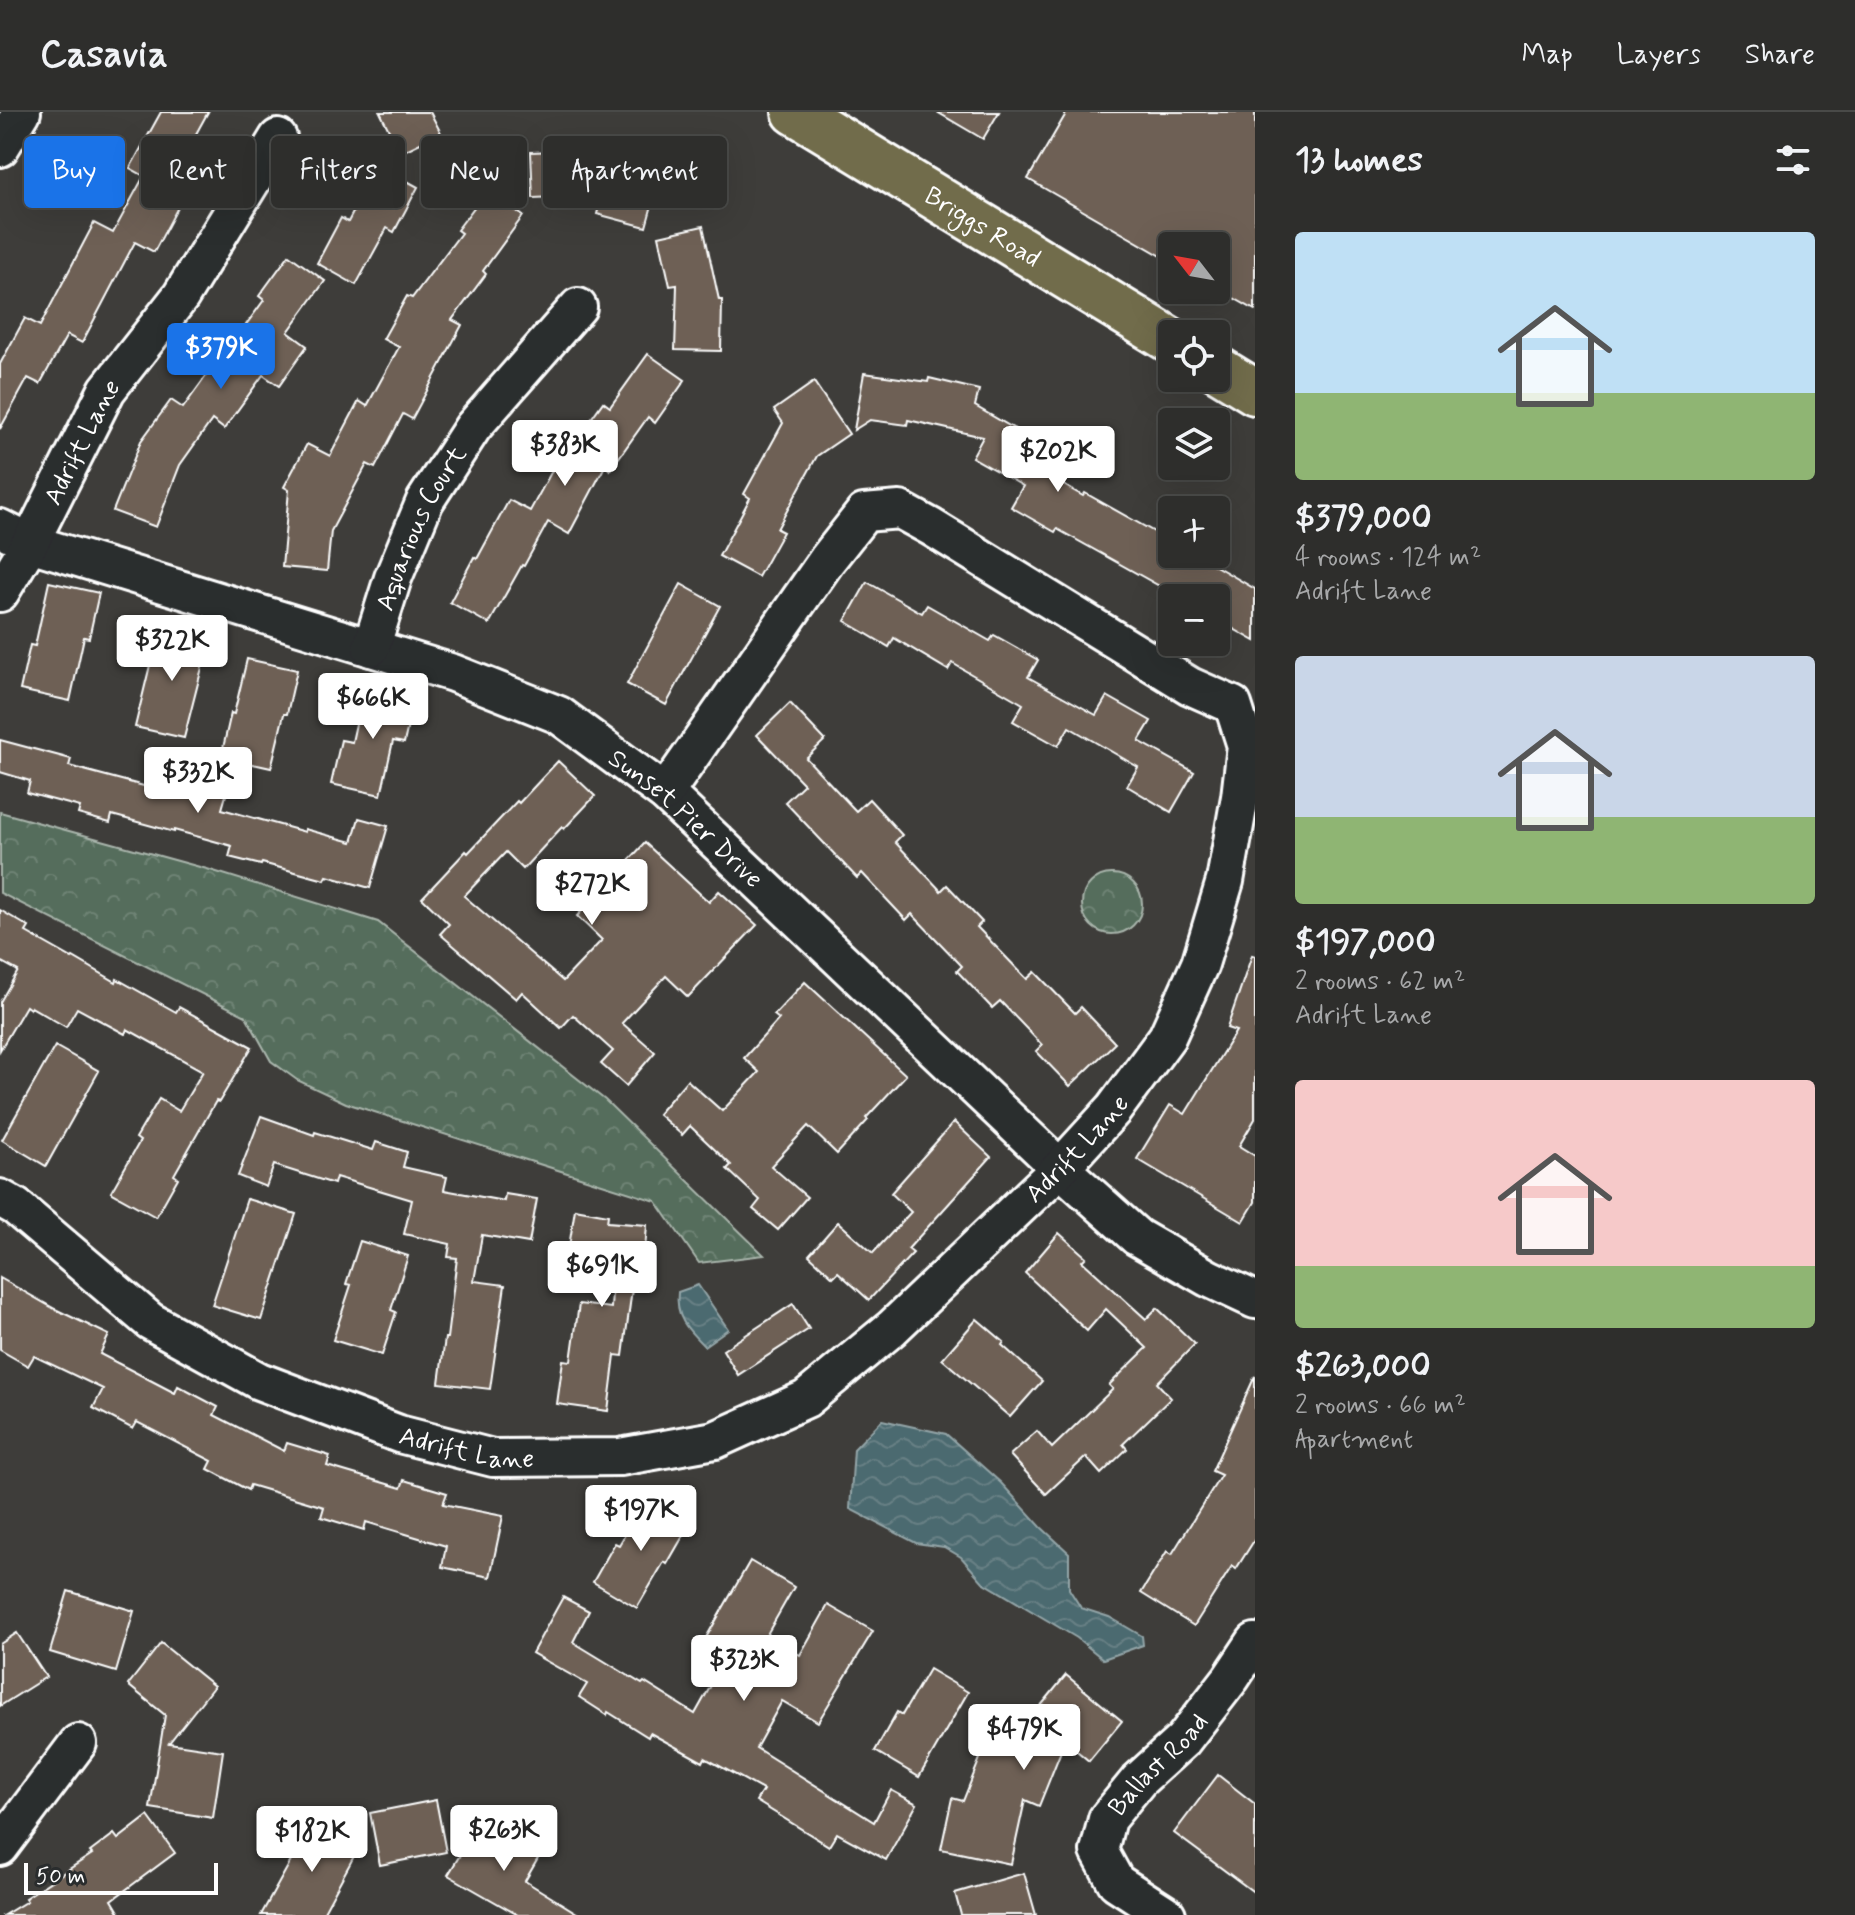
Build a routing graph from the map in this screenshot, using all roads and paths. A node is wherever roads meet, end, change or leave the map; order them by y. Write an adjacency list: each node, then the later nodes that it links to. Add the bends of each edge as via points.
1 (22, 112): 3 (street)
2 (795, 112): 6 (main road, Briggs Road)
3 (0, 148)
4 (271, 149): 9 (street, Adrift Lane, via 181,296)
5 (578, 307): 11 (street, Aquarious Court, via 473,427 425,501)
6 (1158, 332)
7 (1230, 377): 8 (main road)
8 (1255, 392)
9 (9, 527): 10 (street, Adrift Lane); 11 (street, Sunset Pier Drive)
10 (0, 593)
11 (371, 648): 12 (street, Sunset Pier Drive, via 559,715)
12 (665, 793): 13 (street, Sunset Pier Drive); 13 (street, Adrift Lane, via 864,513 900,510 1190,686 1233,705 1246,746 1240,797 1225,881 1200,964 1167,1037 1114,1109)
13 (1060, 1168): 14 (street, Adrift Lane, via 892,1328 806,1399 715,1440 620,1457 493,1458 399,1434 259,1381 150,1321); 15 (street, Sunset Pier Drive, via 1137,1237)
14 (0, 1198)
15 (1255, 1300)
16 (1255, 1642): 19 (street, Ballast Road, via 1183,1740 1107,1819 1099,1851 1116,1882)
17 (78, 1743): 18 (street)
18 (0, 1847)
19 (1167, 1915)

